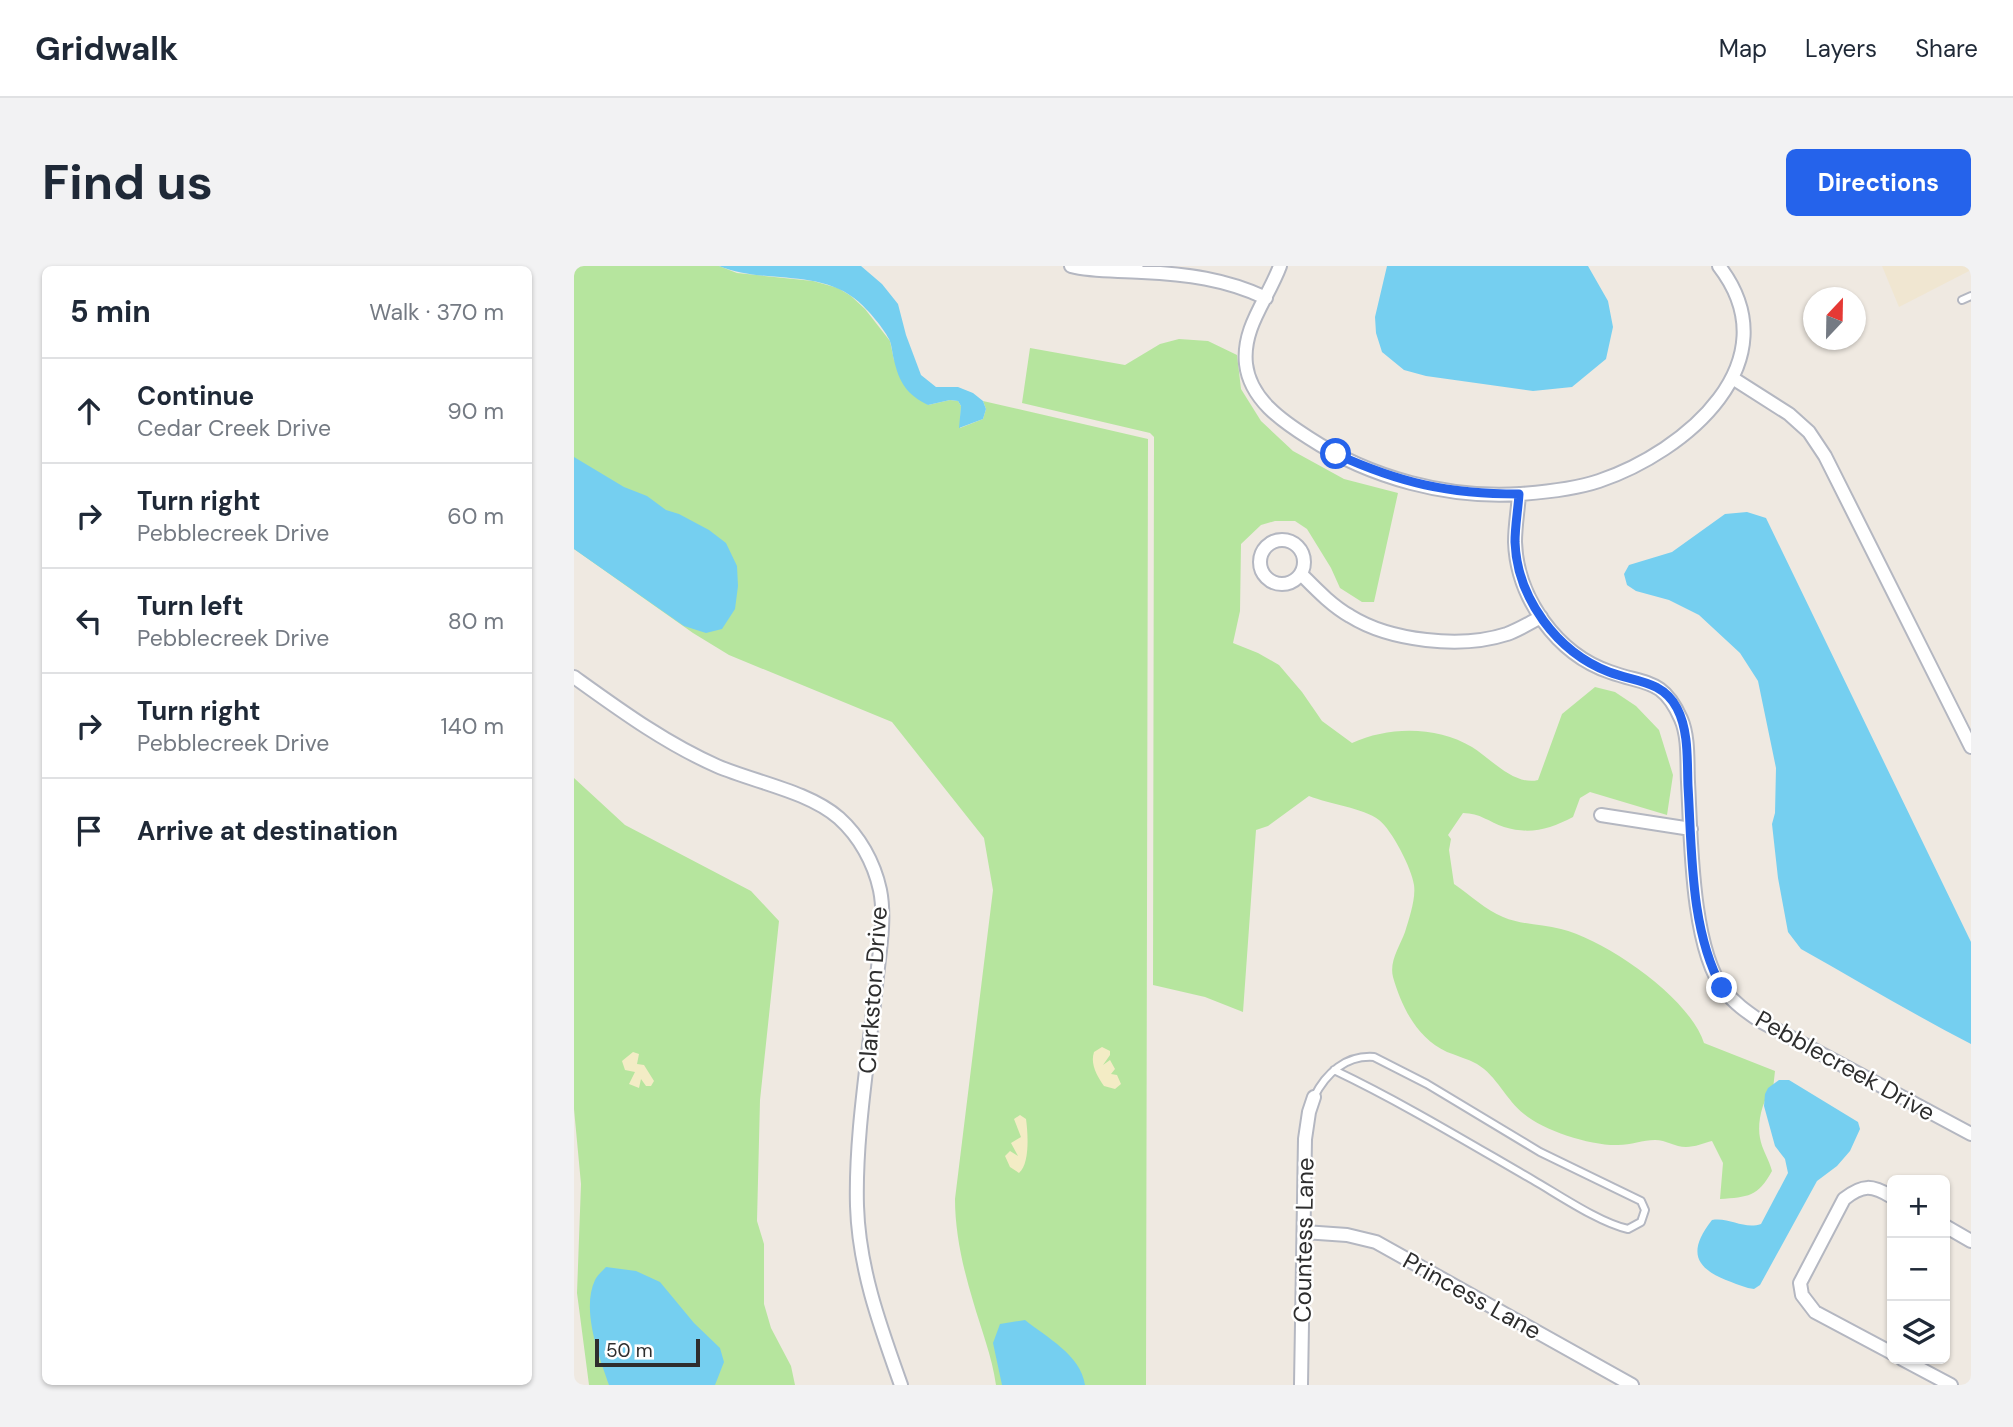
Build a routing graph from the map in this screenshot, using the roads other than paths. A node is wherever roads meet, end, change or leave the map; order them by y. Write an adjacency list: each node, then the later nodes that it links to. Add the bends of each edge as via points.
1 (1071, 266): 5 (street, via 1225,281)
2 (1280, 266): 5 (street)
3 (1719, 266): 7 (street, via 1736,296 1743,328)
4 (1971, 296): 6 (lane)
5 (1266, 298): 8 (street, via 1247,337 1246,368 1259,396 1281,419 1321,446 1378,473 1455,492)
6 (1962, 300)
7 (1734, 379): 8 (street, via 1698,423 1639,464 1585,485); 12 (street, via 1789,414 1825,456)
8 (1519, 494): 10 (street, Pebblecreek Drive, via 1515,543 1521,580)
9 (1301, 574): 10 (street, via 1350,616 1393,635 1439,640 1488,637)
10 (1541, 617): 14 (street, Pebblecreek Drive, via 1557,638 1587,661 1656,686 1676,707 1684,725)
11 (574, 677): 24 (street, Clarkston Drive, via 674,745 823,806 848,827 868,855 880,888 881,925 858,1154 859,1239 874,1308)
12 (1971, 747)
13 (1601, 815): 14 (street)
14 (1691, 830): 17 (street, Pebblecreek Drive, via 1702,938 1716,976 1736,1004)
15 (1334, 1069): 15 (lane, via 1365,1056 1384,1061 1540,1152 1641,1201 1645,1210 1640,1222 1628,1229 1619,1227); 16 (lane)
16 (1314, 1097): 20 (street, Countess Lane, via 1306,1128)
17 (1971, 1134)
18 (1887, 1194): 22 (street, via 1870,1186 1844,1199 1800,1283 1802,1295 1815,1312)
19 (1950, 1229): 21 (street)
20 (1304, 1233): 25 (street, Countess Lane); 26 (street, Princess Lane, via 1376,1242)
21 (1971, 1241)
22 (1887, 1350)
23 (1911, 1364): 27 (street)
24 (901, 1385)
25 (1301, 1385)
26 (1632, 1385)
27 (1951, 1385)

